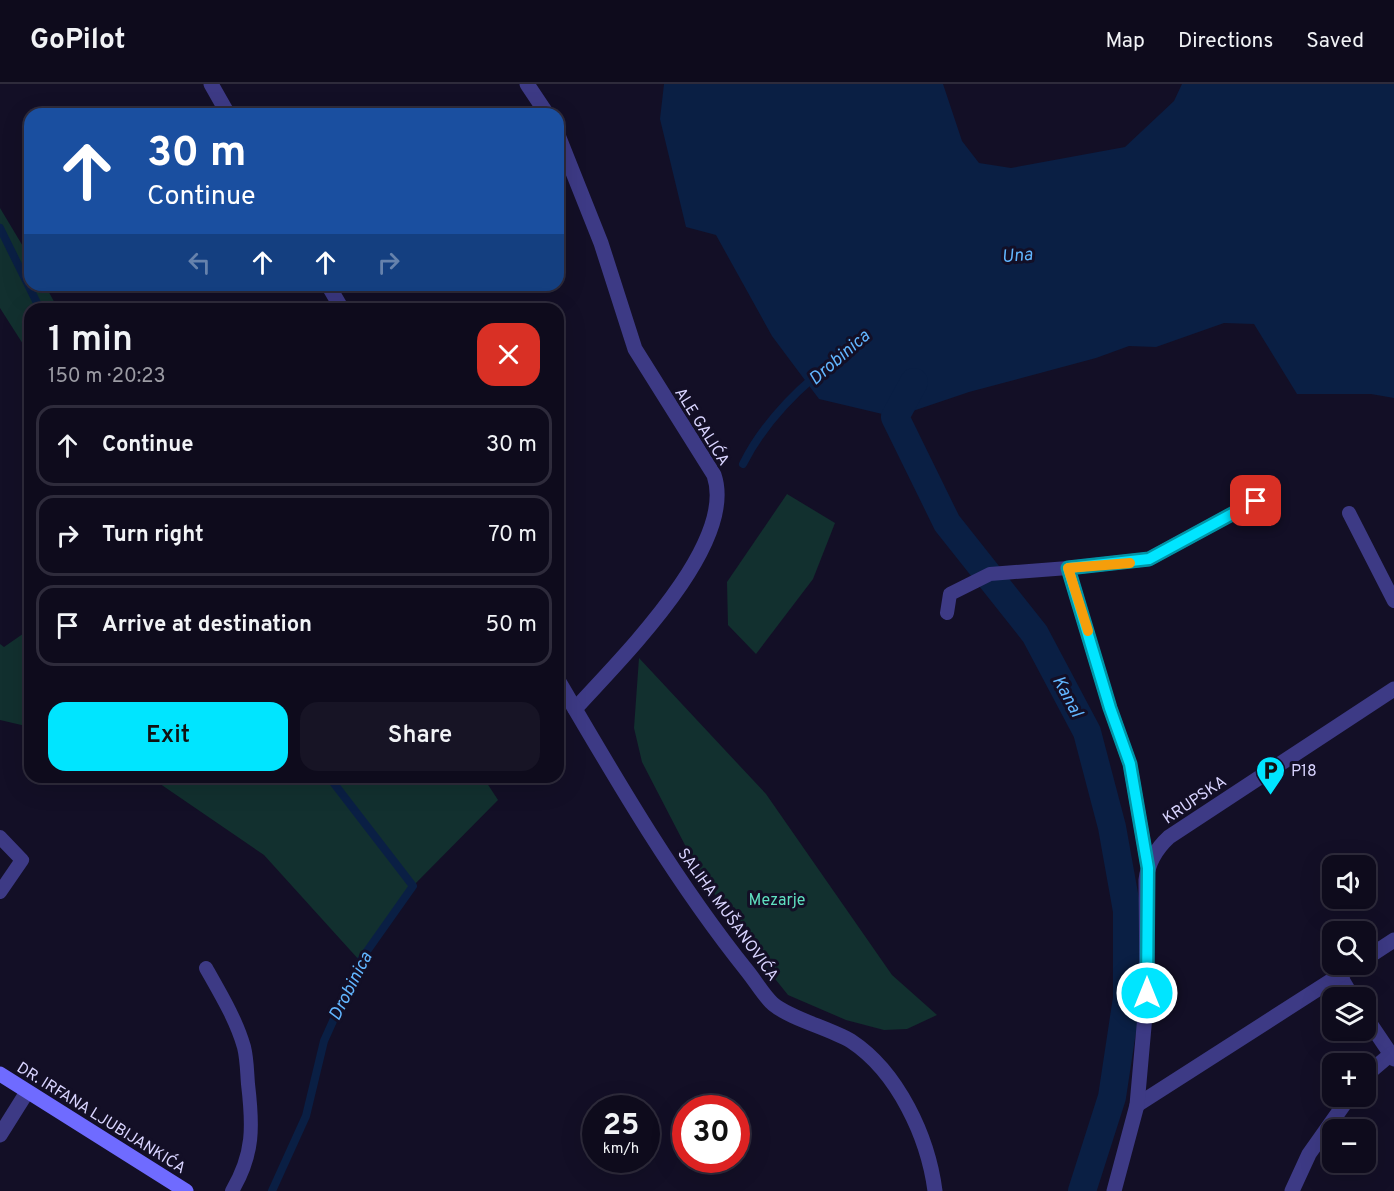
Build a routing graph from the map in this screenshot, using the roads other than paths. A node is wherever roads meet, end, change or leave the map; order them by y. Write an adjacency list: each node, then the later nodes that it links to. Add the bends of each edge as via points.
1 (211, 84): 3 (street)
2 (527, 84): 4 (street)
3 (225, 108)
4 (543, 108)
5 (564, 150): 13 (street, ALE GALIĆA, via 601,243 635,349 714,475 718,489 718,506 692,566 663,610)
6 (1256, 501): 8 (lane, via 1149,559)
7 (1349, 513): 9 (lane)
8 (1068, 568): 10 (lane, via 990,574 950,594); 15 (lane, via 1130,764)
9 (1394, 602)
10 (947, 613)
11 (1394, 689): 15 (street, KRUPSKA, via 1169,837)
12 (564, 690): 13 (street, SALIHA MUŠANOVIĆA)
13 (575, 709): 32 (street, SALIHA MUŠANOVIĆA, via 642,824 724,943 774,1005 852,1042 884,1072 909,1107 922,1136)
14 (0, 837): 16 (lane, via 22,860)
15 (1148, 868): 27 (street, via 1147,993)
16 (0, 892)
17 (1394, 940): 18 (street)
18 (1376, 952)
19 (206, 968): 31 (lane, via 230,1011 244,1048 250,1100 252,1135 244,1171)
20 (1340, 976): 21 (street); 27 (street)
21 (1346, 987)
22 (1376, 1032): 23 (street)
23 (1393, 1056): 24 (street)
24 (1376, 1068)
25 (0, 1074): 26 (main road, DR. IRFANA LJUBIJANKIĆA)
26 (27, 1092): 29 (street); 30 (main road, DR. IRFANA LJUBIJANKIĆA)
27 (1137, 1105): 33 (street)
28 (1342, 1107): 34 (street, via 1309,1154)
29 (0, 1135)
30 (186, 1191)
31 (231, 1191)
32 (935, 1191)
33 (1113, 1191)
34 (1292, 1191)

